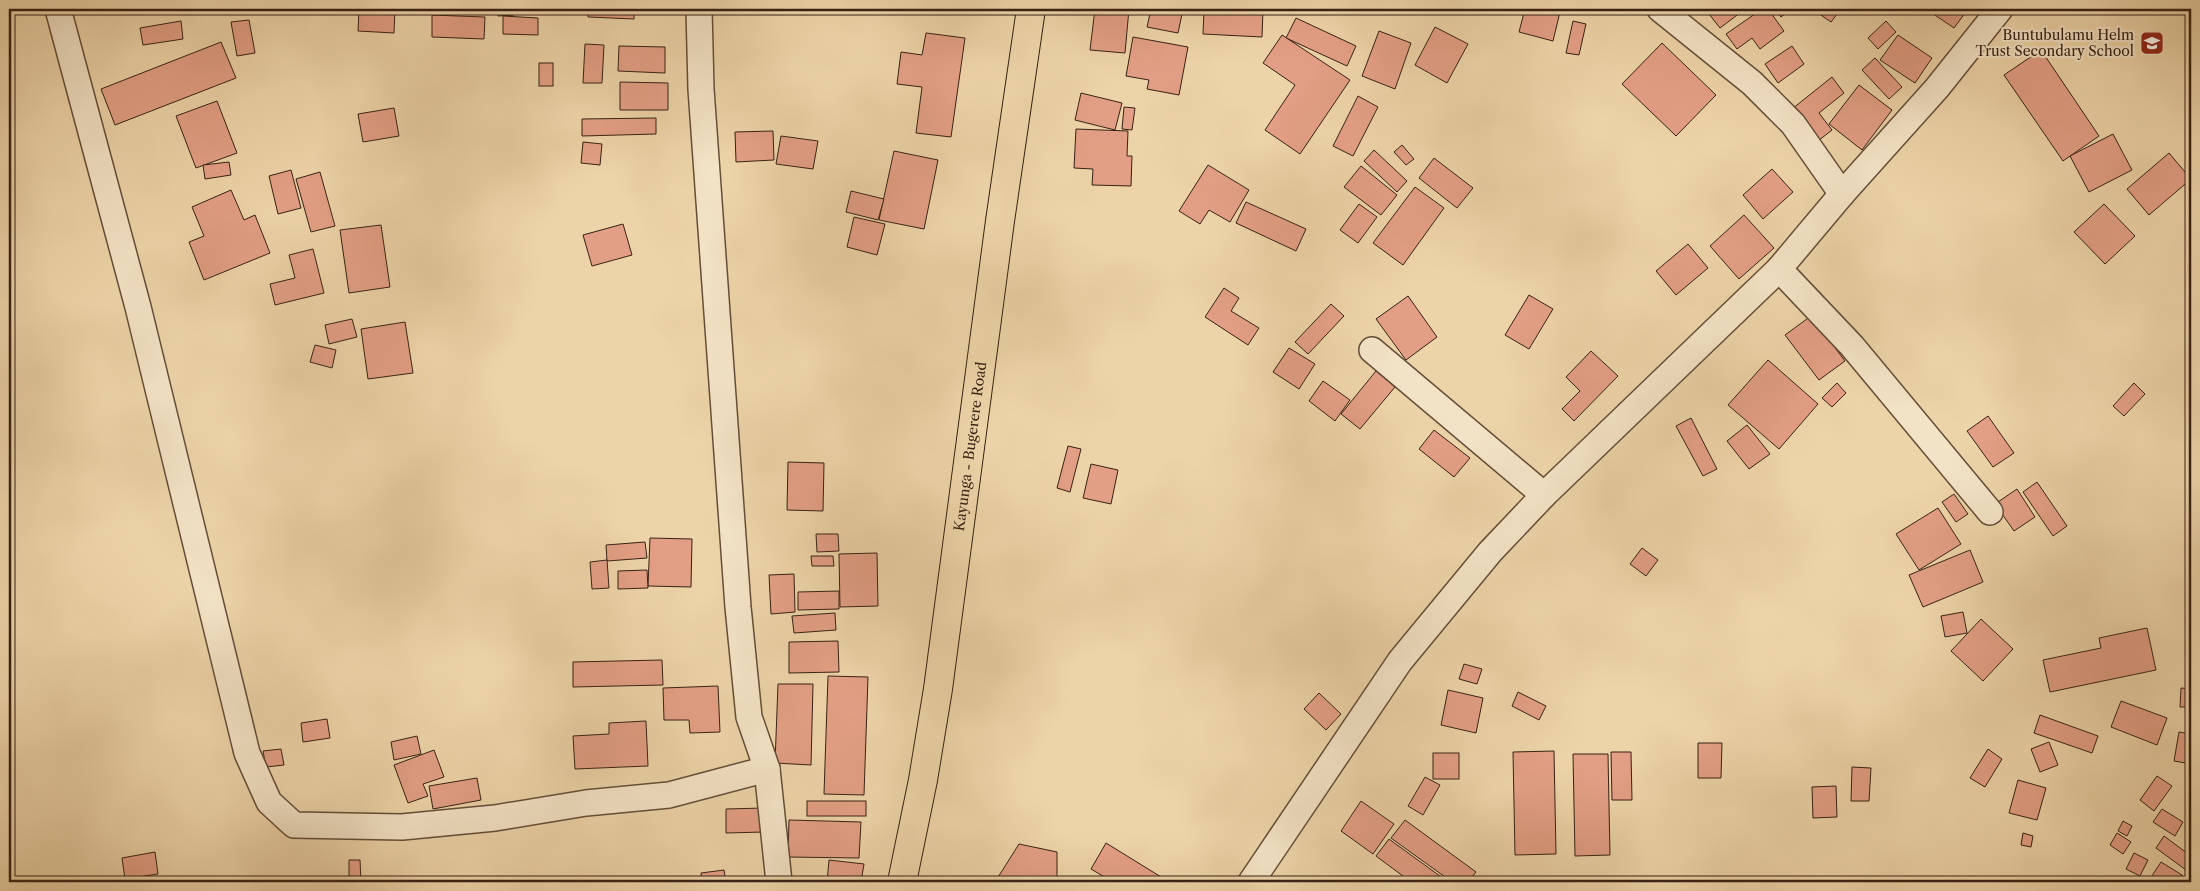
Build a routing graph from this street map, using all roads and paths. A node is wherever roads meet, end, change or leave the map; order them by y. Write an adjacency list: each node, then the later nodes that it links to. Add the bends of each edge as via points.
1 (58, 9): 11 (street, via 138,307 247,753 269,802 294,825 402,827 669,795)
2 (699, 9): 11 (street, via 701,88 738,607 749,718)
3 (1031, 9): 13 (main road, Kayunga - Bugerere Road, via 938,689)
4 (1660, 9): 6 (street, via 1752,83 1793,124)
5 (2000, 9): 6 (street, via 1937,88)
6 (1842, 194): 7 (street)
7 (1779, 269): 9 (street); 10 (street, via 1852,346)
8 (1372, 350): 9 (street)
9 (1544, 495): 14 (street, via 1490,552 1400,661)
10 (1990, 512)
11 (767, 769): 12 (street)
12 (779, 882)
13 (902, 882)
14 (1251, 882)

